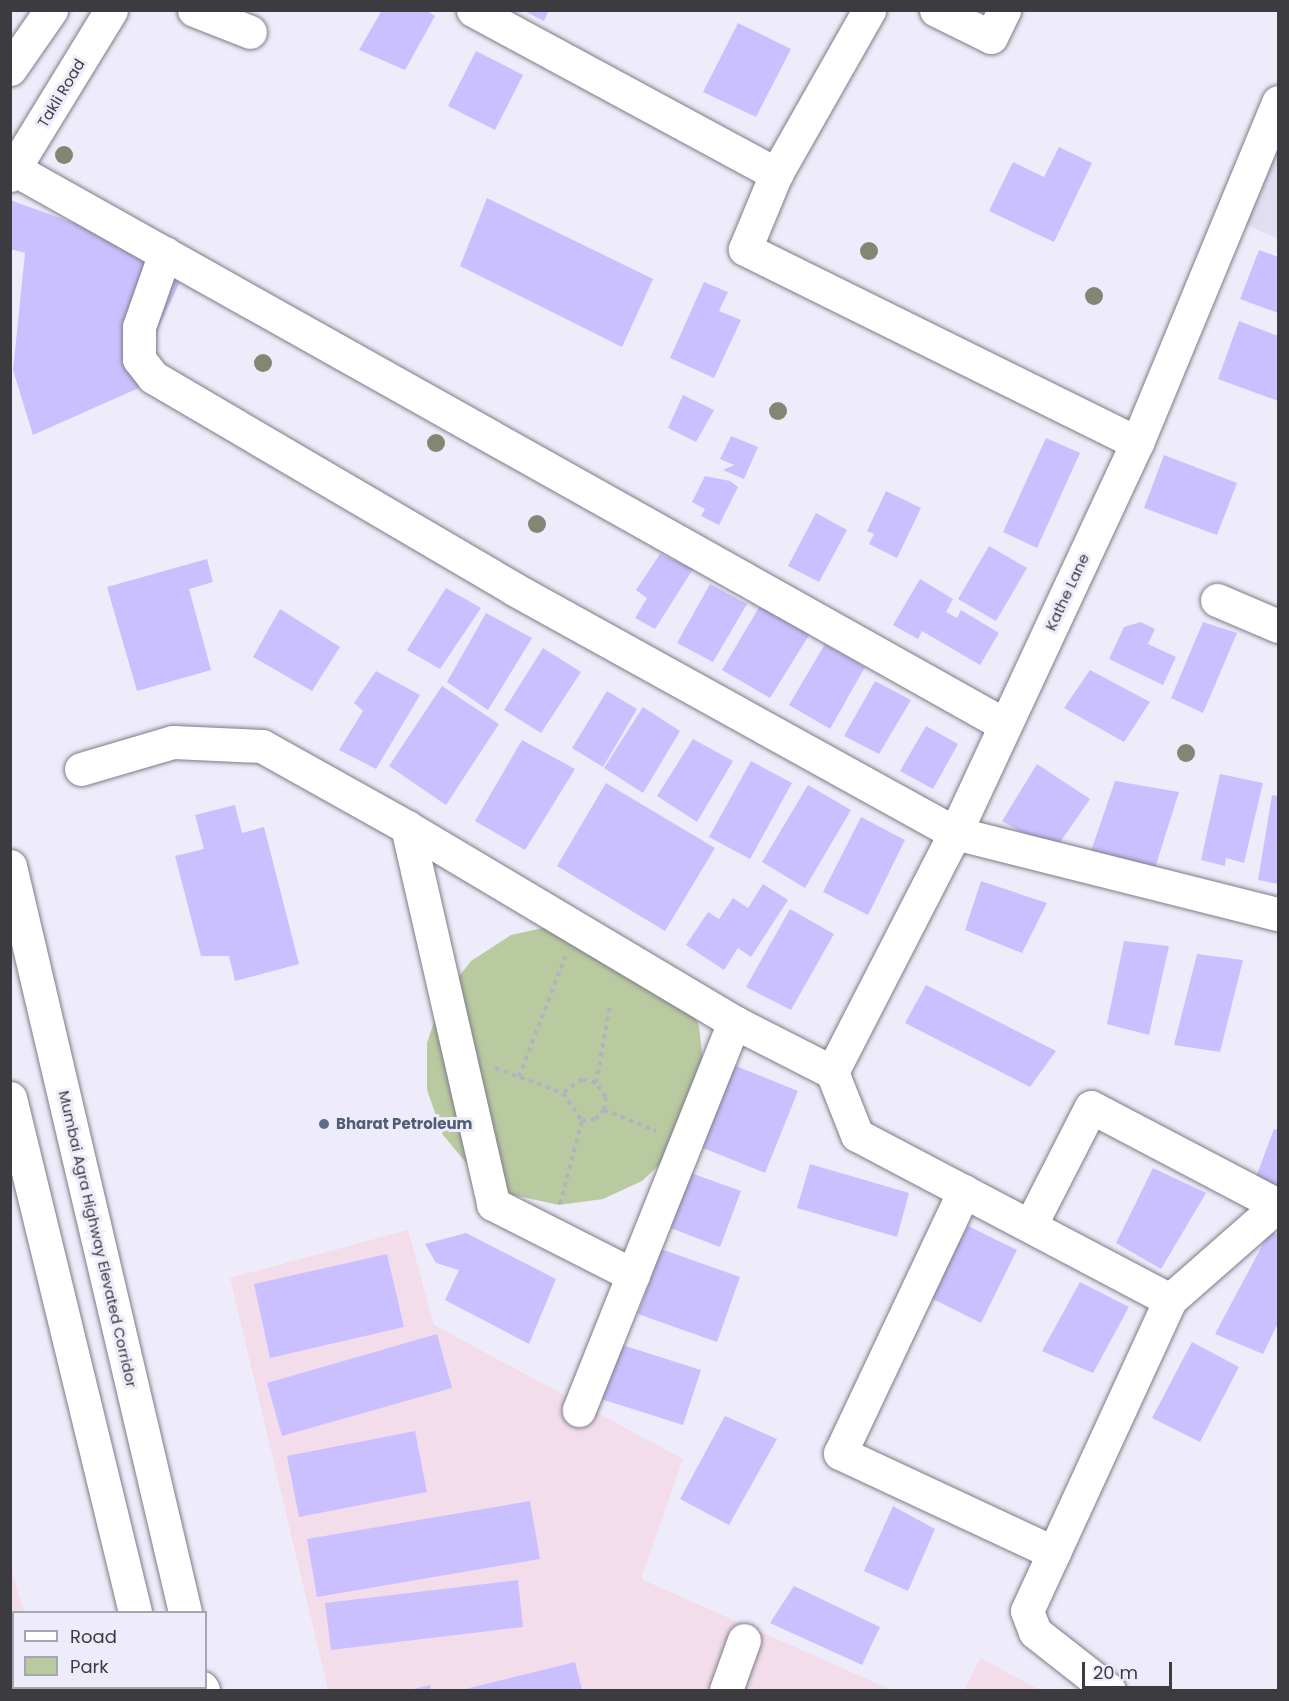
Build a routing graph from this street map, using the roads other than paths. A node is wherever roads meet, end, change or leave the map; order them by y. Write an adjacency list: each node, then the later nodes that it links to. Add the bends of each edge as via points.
1 (51, 10): 9 (main road)
2 (111, 10): 11 (main road, Takli Road)
3 (194, 10): 8 (main road)
4 (473, 10): 12 (main road)
5 (869, 10): 12 (main road)
6 (936, 10): 7 (main road, via 991,37)
7 (1004, 10)
8 (250, 32)
9 (10, 69)
10 (1278, 102): 14 (main road, Kathe Lane)
11 (12, 169): 13 (main road)
12 (776, 174): 14 (main road, via 745,249)
13 (165, 253): 17 (main road); 20 (main road, via 139,327 138,359 153,377 514,589)
14 (1137, 443): 17 (main road, Kathe Lane)
15 (1217, 600): 16 (main road)
16 (1278, 626)
17 (1005, 725): 20 (main road, Kathe Lane)
18 (81, 769): 19 (main road, via 173,742 262,746)
19 (407, 827): 23 (main road); 29 (main road, via 493,1204)
20 (955, 834): 22 (main road); 24 (main road, Kathe Lane)
21 (10, 866): 34 (main road, Mumbai Agra Highway Elevated Corridor)
22 (1278, 914)
23 (734, 1022): 24 (main road); 29 (main road)
24 (832, 1072): 26 (main road, via 857,1135)
25 (10, 1098): 33 (main road)
26 (964, 1191): 28 (main road); 32 (main road, via 840,1453)
27 (1278, 1205): 28 (main road, via 1091,1107); 30 (main road)
28 (1031, 1224): 30 (main road)
29 (633, 1275): 31 (main road)
30 (1170, 1300): 32 (main road)
31 (579, 1410)
32 (1054, 1553): 37 (main road, via 1027,1611 1035,1632)
33 (135, 1611)
34 (185, 1611)
35 (744, 1640): 36 (main road)
36 (726, 1690)
37 (1109, 1690)

